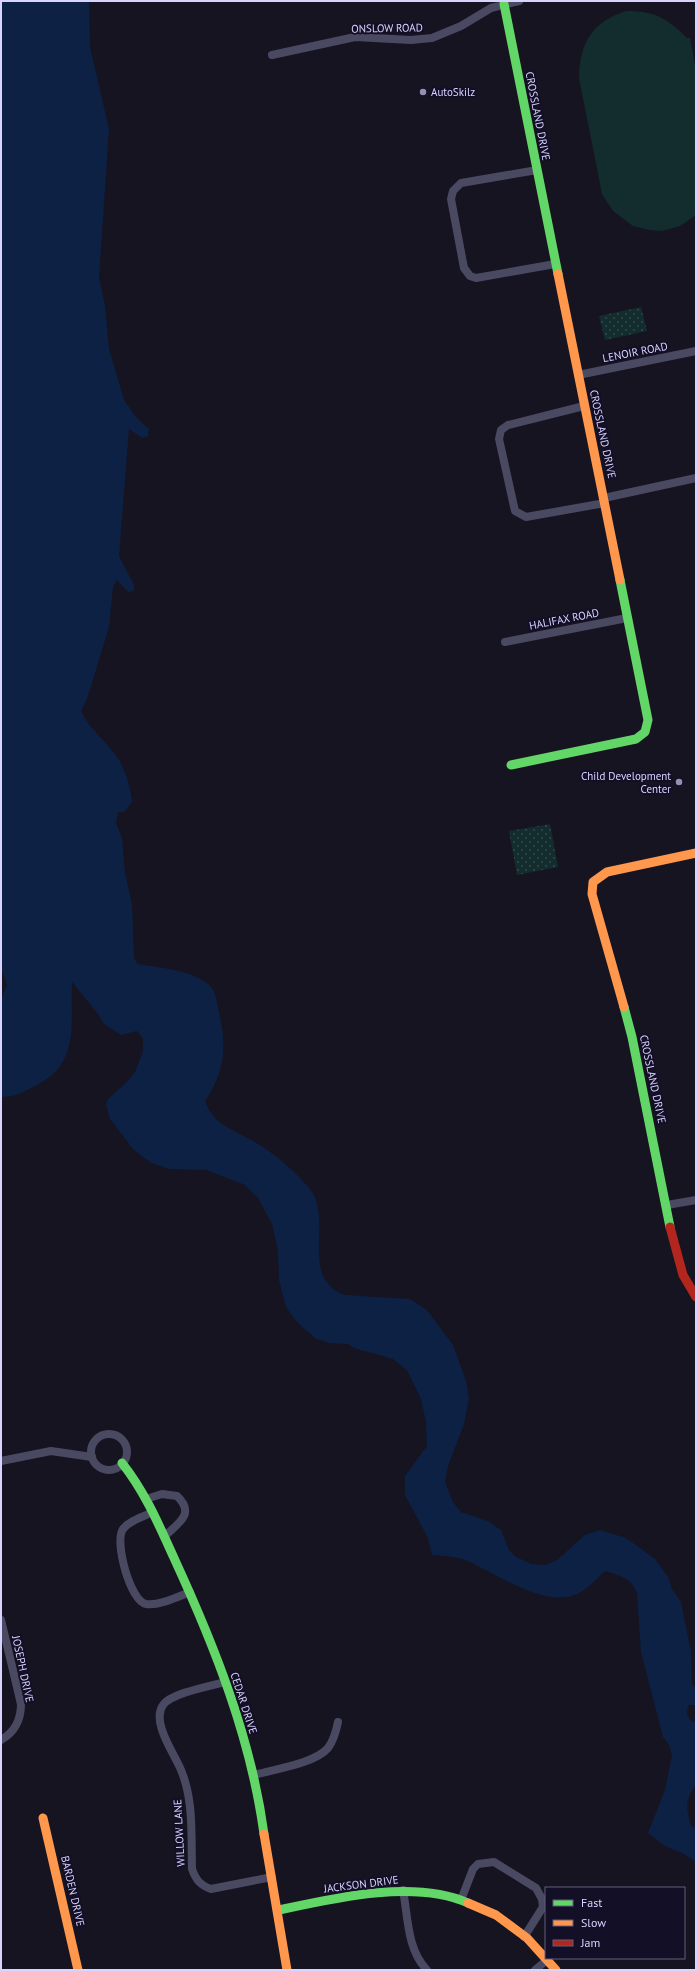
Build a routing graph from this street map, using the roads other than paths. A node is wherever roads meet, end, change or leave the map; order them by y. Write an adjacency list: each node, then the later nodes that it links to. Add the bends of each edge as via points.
1 (519, 1): 2 (street, ONSLOW ROAD)
2 (504, 4): 3 (street, ONSLOW ROAD, via 491,8 452,31 432,38 411,40 355,37); 4 (street, CROSSLAND DRIVE)
3 (272, 56)
4 (536, 170): 5 (street, CROSSLAND DRIVE); 5 (street, via 461,184 453,191 451,199 464,268 470,276 476,278)
5 (555, 264): 7 (street, CROSSLAND DRIVE)
6 (696, 351): 7 (street, LENOIR ROAD)
7 (578, 375): 8 (street, CROSSLAND DRIVE)
8 (584, 406): 10 (street, CROSSLAND DRIVE); 10 (street, via 508,425 501,430 499,440 515,511 520,514 526,517)
9 (696, 478): 10 (street)
10 (605, 501): 11 (street, CROSSLAND DRIVE)
11 (627, 618): 12 (street, HALIFAX ROAD); 13 (street, CROSSLAND DRIVE, via 647,714 648,726 645,732 636,739)
12 (505, 642)
13 (511, 765)
14 (696, 853): 16 (street, CROSSLAND DRIVE, via 608,872 593,882 592,894 632,1037)
15 (696, 1200): 16 (street)
16 (667, 1205): 17 (street, CROSSLAND DRIVE, via 675,1249 683,1275)
17 (696, 1297)
18 (92, 1457): 19 (street, via 51,1451); 20 (street, via 96,1465 107,1470); 20 (street, via 91,1450 96,1440 101,1436 112,1435 125,1445)
19 (1, 1461)
20 (122, 1463): 21 (street, CEDAR DRIVE, via 134,1477)
21 (146, 1499): 22 (street, CEDAR DRIVE); 23 (street, via 162,1494 177,1496 183,1501 185,1517)
22 (152, 1512): 23 (street, CEDAR DRIVE); 24 (street, via 132,1521 122,1530 119,1542 132,1590 144,1604 154,1604)
23 (164, 1537): 24 (street, CEDAR DRIVE)
24 (190, 1592): 26 (street, CEDAR DRIVE)
25 (1, 1620): 28 (street, JOSEPH DRIVE, via 21,1704 21,1716 14,1729)
26 (225, 1682): 29 (street, CEDAR DRIVE); 31 (street, WILLOW LANE, via 172,1698 163,1705 158,1716 189,1795 192,1870 196,1879 211,1889)
27 (338, 1722): 29 (street, via 335,1737 327,1749 314,1759)
28 (1, 1740)
29 (254, 1774): 31 (street, CEDAR DRIVE)
30 (43, 1818): 38 (street, BARDEN DRIVE)
31 (272, 1877): 34 (street, CEDAR DRIVE)
32 (403, 1890): 33 (street, JACKSON DRIVE, via 433,1893); 34 (street, JACKSON DRIVE, via 358,1894); 40 (street, via 412,1949)
33 (461, 1900): 35 (street, JACKSON DRIVE, via 492,1914); 35 (street, via 473,1869 478,1864 494,1862 536,1888 542,1899 543,1907)
34 (279, 1910): 39 (street, CEDAR DRIVE)
35 (524, 1937): 36 (street, JACKSON DRIVE)
36 (545, 1957)
37 (548, 1960): 41 (street); 42 (street, JACKSON DRIVE)
38 (78, 1970)
39 (287, 1970)
40 (427, 1970)
41 (535, 1970)
42 (556, 1970)

